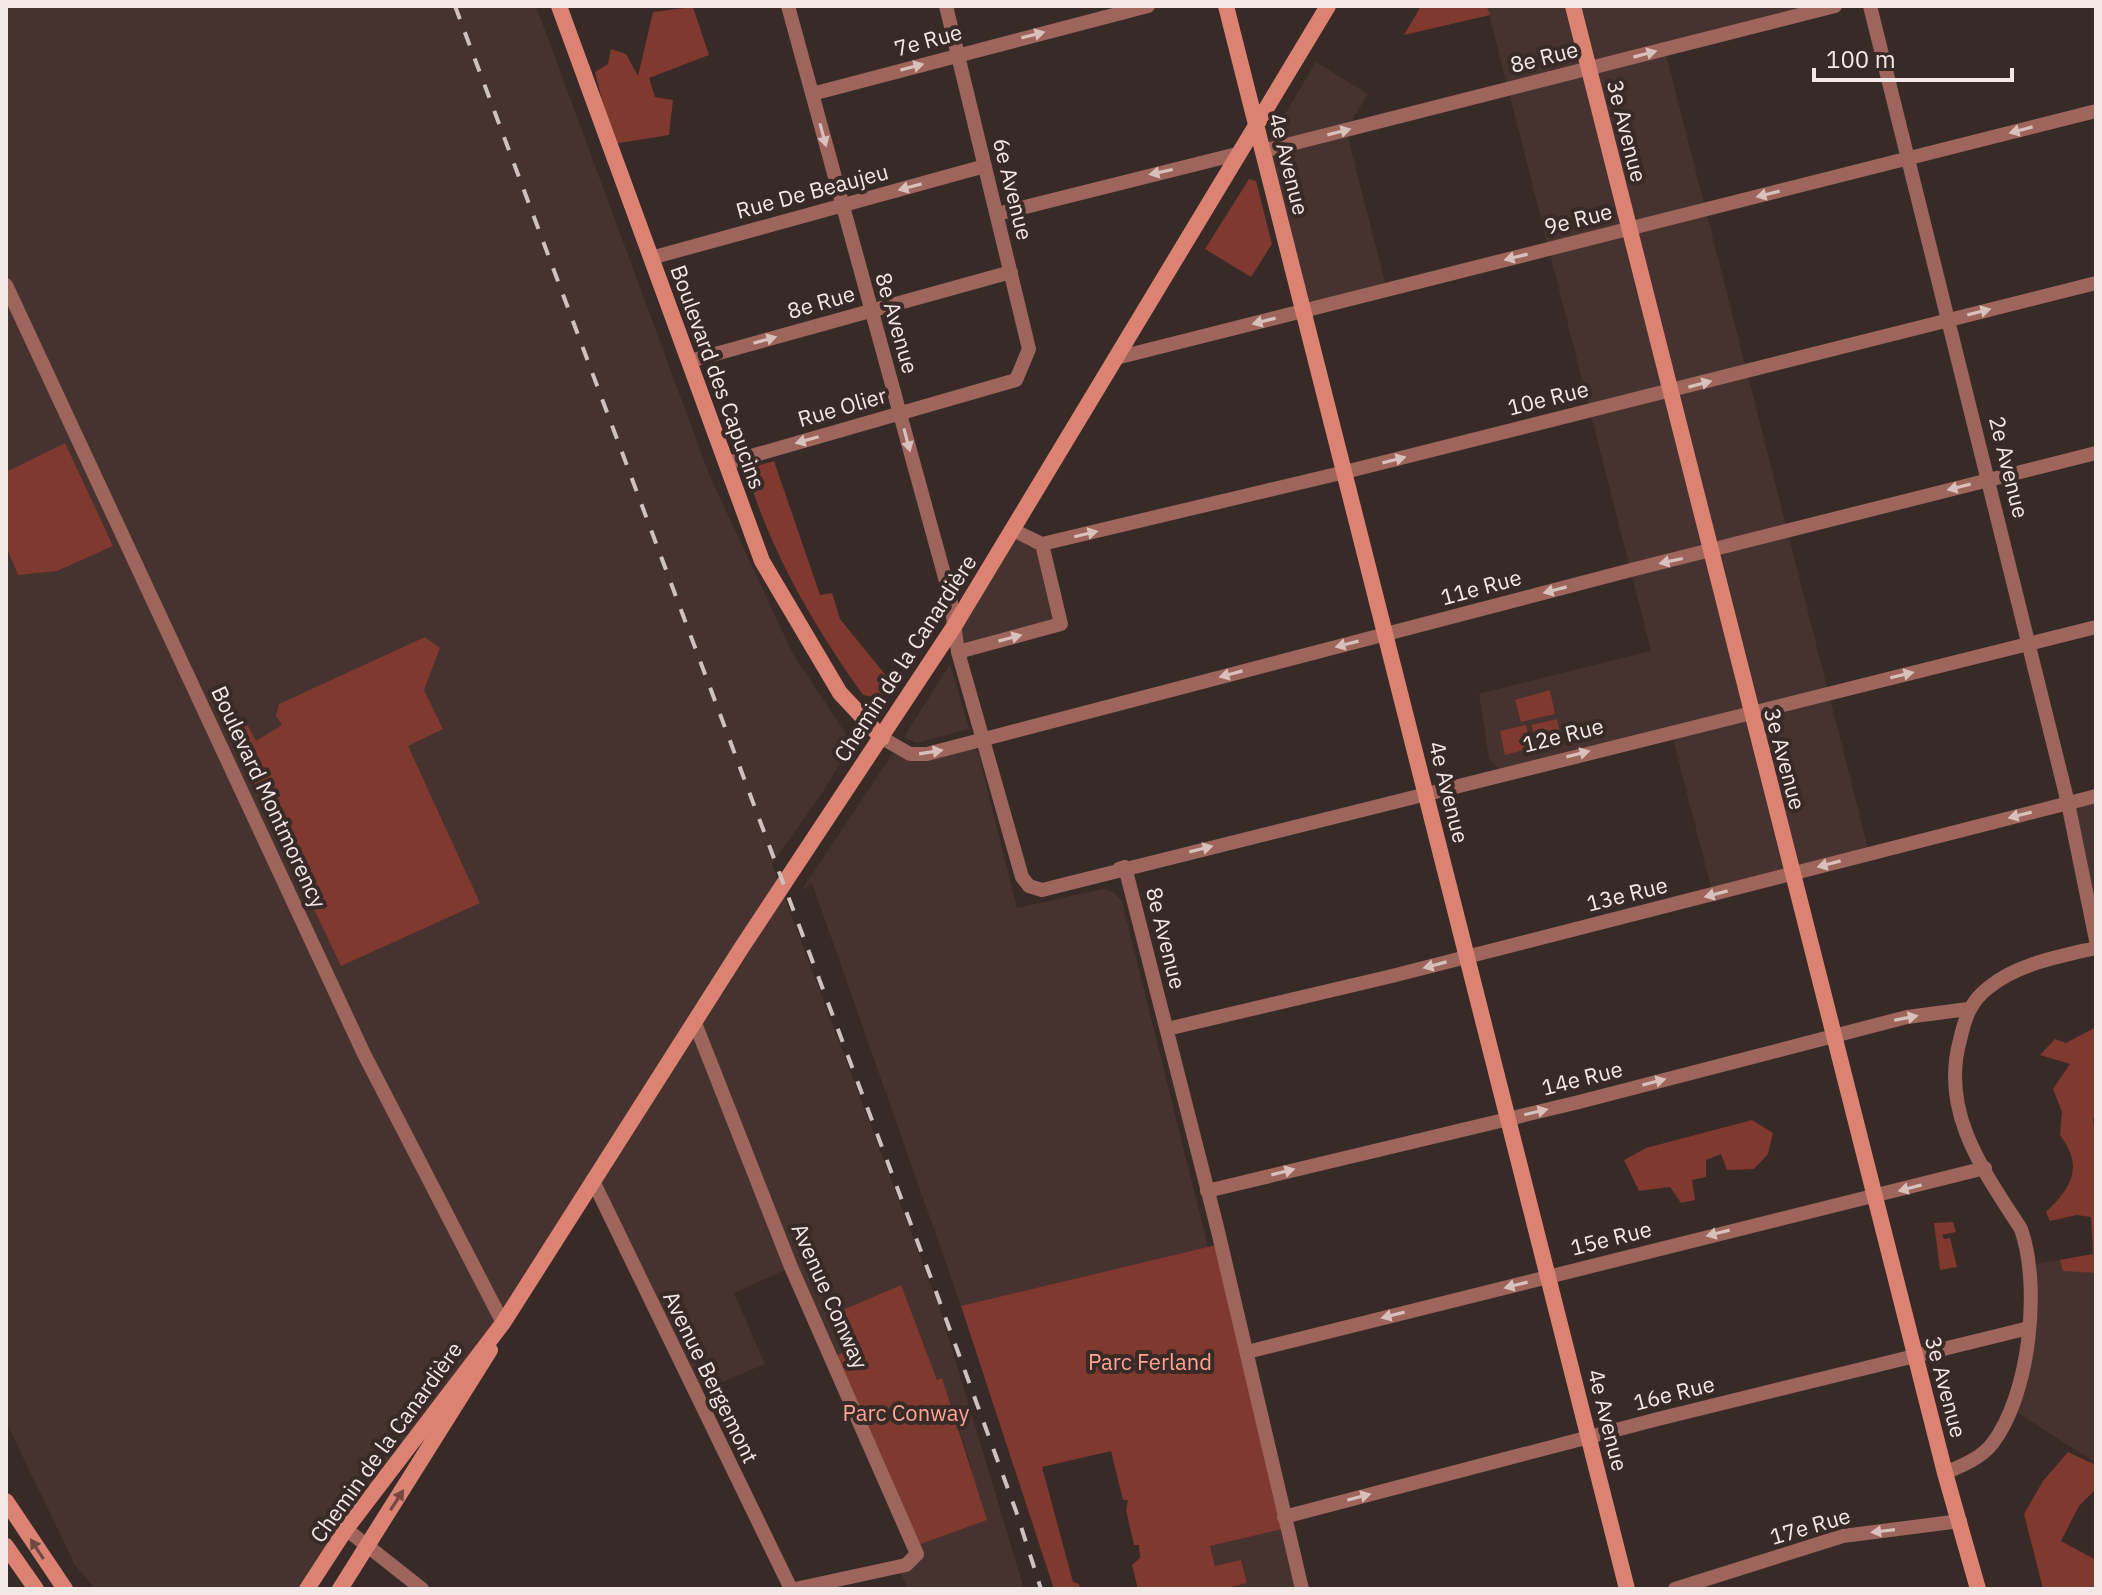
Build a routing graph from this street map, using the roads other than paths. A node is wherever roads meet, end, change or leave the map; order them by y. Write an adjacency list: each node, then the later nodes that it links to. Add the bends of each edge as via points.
1 (559, 6): 22 (street, Boulevard des Capucins)
2 (788, 6): 12 (street, 8e Avenue)
3 (946, 6): 10 (street, 6e Avenue)
4 (1148, 6): 10 (street, 7e Rue, one-way to 4)
5 (1226, 6): 14 (street, 4e Avenue)
6 (1328, 6): 14 (street, Chemin de la Canardière)
7 (1573, 6): 11 (street, 3e Avenue)
8 (1835, 6): 11 (street, 8e Rue, one-way to 8)
9 (1870, 6): 17 (street, 2e Avenue)
10 (958, 54): 12 (street, 7e Rue, one-way to 10); 18 (street, 6e Avenue)
11 (1590, 69): 15 (street, 8e Rue, one-way to 11); 21 (street, 3e Avenue)
12 (812, 94): 19 (street, 8e Avenue, one-way to 19)
13 (2096, 111): 17 (street, 9e Rue, one-way to 17)
14 (1256, 123): 15 (street, 4e Avenue); 16 (street, Chemin de la Canardière)
15 (1263, 151): 27 (street, 4e Avenue)
16 (1237, 154): 20 (street, one-way to 20); 29 (street, Chemin de la Canardière)
17 (1908, 158): 21 (street, 9e Rue, one-way to 21); 28 (street, 2e Avenue)
18 (985, 166): 19 (street, Rue De Beaujeu, one-way to 19); 20 (street, 6e Avenue)
19 (841, 205): 22 (street, Rue De Beaujeu); 26 (street, 8e Avenue)
20 (997, 214): 23 (street, 6e Avenue)
21 (1629, 230): 27 (street, 9e Rue, one-way to 27); 32 (street, 3e Avenue)
22 (651, 258): 30 (street, Boulevard des Capucins)
23 (1011, 272): 26 (street, 8e Rue); 31 (street, 6e Avenue, via 1029,349)
24 (2096, 283): 28 (street, 10e Rue, one-way to 24)
25 (6, 285): 67 (street, Boulevard Montmorency, via 364,1054)
26 (871, 311): 30 (street, 8e Rue, one-way to 26); 33 (street, 8e Avenue)
27 (1304, 311): 29 (street, 9e Rue, one-way to 29); 36 (street, 4e Avenue)
28 (1949, 320): 32 (street, 10e Rue, one-way to 28); 37 (street, 2e Avenue)
29 (1116, 358): 38 (street, Chemin de la Canardière)
30 (690, 361): 35 (street, Boulevard des Capucins)
31 (1016, 380): 33 (street, Rue Olier)
32 (1670, 392): 36 (street, 10e Rue, one-way to 32); 40 (street, 3e Avenue)
33 (900, 413): 35 (street, Rue Olier, one-way to 35); 42 (street, 8e Avenue, one-way to 42, via 950,596)
34 (2096, 453): 37 (street, 11e Rue)
35 (727, 463): 47 (street, Boulevard des Capucins, via 762,561 840,693)
36 (1345, 472): 39 (street, 10e Rue, one-way to 36); 43 (street, 4e Avenue)
37 (1989, 480): 40 (street, 11e Rue, one-way to 40); 44 (street, 2e Avenue)
38 (1013, 530): 39 (street); 42 (street, Chemin de la Canardière)
39 (1042, 544): 45 (street, one-way to 39, via 1061,624)
40 (1711, 552): 43 (street, 11e Rue, one-way to 43); 46 (street, 3e Avenue)
41 (2096, 627): 44 (street, 12e Rue)
42 (953, 628): 45 (street, 8e Avenue); 47 (street, Chemin de la Canardière)
43 (1388, 634): 48 (street, 11e Rue, one-way to 48); 49 (street, 4e Avenue)
44 (2029, 643): 46 (street, 12e Rue, one-way to 44); 51 (street, 2e Avenue)
45 (958, 652): 48 (street, 8e Avenue)
46 (1749, 712): 49 (street, 12e Rue, one-way to 46); 53 (street, 3e Avenue)
47 (882, 738): 48 (street, 11e Rue, one-way to 48, via 910,754); 58 (street, Chemin de la Canardière)
48 (985, 740): 52 (street, 8e Avenue, via 1022,877 1029,886 1042,890)
49 (1426, 794): 52 (street, 12e Rue, one-way to 49); 56 (street, 4e Avenue)
50 (2096, 796): 51 (street, 13e Rue)
51 (2068, 803): 53 (street, 13e Rue, one-way to 53); 54 (street, 2e Avenue)
52 (1125, 867): 59 (street, 8e Avenue)
53 (1792, 874): 56 (street, 13e Rue, one-way to 56); 60 (street, 3e Avenue)
54 (2096, 940)
55 (2096, 948): 57 (street, via 2017,971 1989,986)
56 (1468, 956): 59 (street, 13e Rue, one-way to 59); 61 (street, 4e Avenue)
57 (1968, 1009): 60 (street, 14e Rue, one-way to 57); 62 (street, via 1952,1090 1963,1131)
58 (695, 1023): 63 (street, Chemin de la Canardière); 84 (street, Avenue Conway, via 791,1267 917,1554 906,1565)
59 (1167, 1029): 64 (street, 8e Avenue)
60 (1834, 1035): 61 (street, 14e Rue, one-way to 60); 65 (street, 3e Avenue)
61 (1508, 1118): 64 (street, 14e Rue, one-way to 61); 66 (street, 4e Avenue)
62 (1985, 1168): 65 (street, 15e Rue, one-way to 65); 68 (street, via 2027,1245)
63 (594, 1183): 67 (street, Chemin de la Canardière); 84 (street, Avenue Bergemont)
64 (1207, 1191): 69 (street, 8e Avenue)
65 (1874, 1197): 66 (street, 15e Rue, one-way to 66); 70 (street, 3e Avenue)
66 (1549, 1277): 69 (street, 15e Rue, one-way to 69); 71 (street, 4e Avenue)
67 (503, 1323): 76 (street, Chemin de la Canardière); 77 (street, Chemin de la Canardière, one-way to 67, via 479,1371)
68 (2029, 1328): 70 (street, 16e Rue); 72 (street, via 2016,1394 1992,1444)
69 (1247, 1352): 74 (street, 8e Avenue)
70 (1915, 1359): 71 (street, 16e Rue); 72 (street, 3e Avenue)
71 (1589, 1438): 74 (street, 16e Rue, one-way to 71); 86 (street, 4e Avenue)
72 (1945, 1473): 75 (street, 3e Avenue)
73 (6, 1501): 80 (street, one-way to 73)
74 (1284, 1517): 85 (street, 8e Avenue)
75 (1960, 1521): 87 (street, 17e Rue, one-way to 87, via 1843,1536); 88 (street, 3e Avenue)
76 (346, 1529): 77 (street); 81 (street, Chemin de la Canardière)
77 (369, 1544): 82 (street, Chemin de la Canardière); 83 (street)
78 (6, 1546): 79 (street)
79 (36, 1589)
80 (65, 1589)
81 (307, 1589)
82 (340, 1589)
83 (422, 1589)
84 (793, 1589)
85 (1302, 1589)
86 (1627, 1589)
87 (1675, 1589)
88 (1978, 1589)

